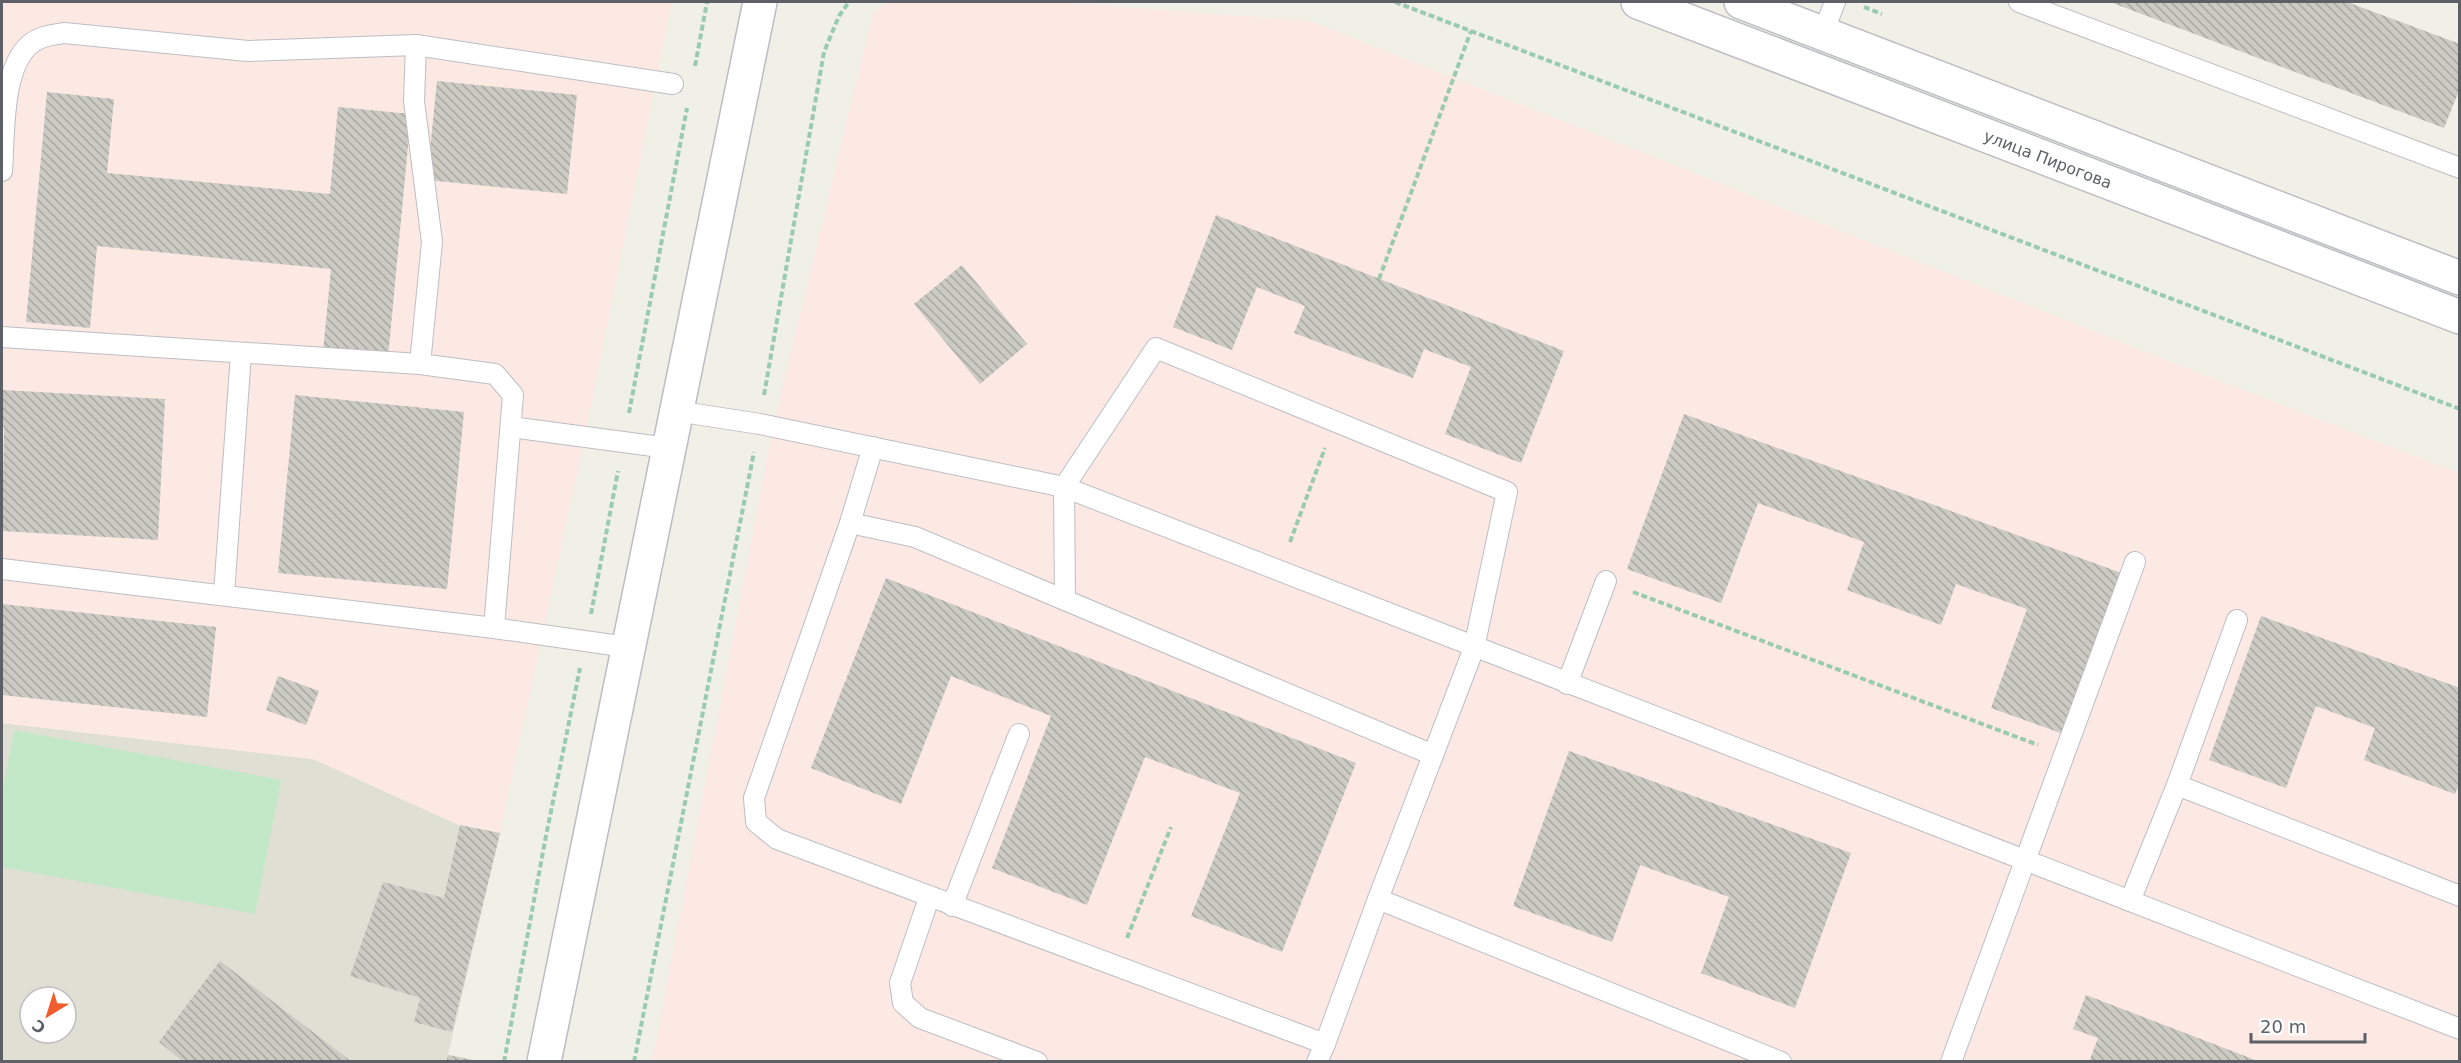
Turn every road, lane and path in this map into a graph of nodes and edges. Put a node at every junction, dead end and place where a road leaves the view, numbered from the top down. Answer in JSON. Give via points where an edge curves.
{"nodes":[{"id":1,"x":707,"y":2,"type":"edge"},
{"id":2,"x":759,"y":2,"type":"edge"},
{"id":3,"x":849,"y":2,"type":"edge"},
{"id":4,"x":1395,"y":2,"type":"edge"},
{"id":5,"x":1638,"y":2,"type":"edge"},
{"id":6,"x":1741,"y":2,"type":"edge"},
{"id":7,"x":1835,"y":2,"type":"edge"},
{"id":8,"x":2019,"y":2,"type":"edge"},
{"id":9,"x":1471,"y":31,"type":"junction"},
{"id":10,"x":1823,"y":33,"type":"junction"},
{"id":11,"x":416,"y":45,"type":"junction"},
{"id":12,"x":1810,"y":66,"type":"junction"},
{"id":13,"x":694,"y":72,"type":"dead end"},
{"id":14,"x":673,"y":84,"type":"dead end"},
{"id":15,"x":687,"y":107,"type":"dead end"},
{"id":16,"x":2460,"y":168,"type":"edge"},
{"id":17,"x":2,"y":171,"type":"edge"},
{"id":18,"x":2460,"y":278,"type":"edge"},
{"id":19,"x":1379,"y":279,"type":"dead end"},
{"id":20,"x":2460,"y":316,"type":"edge"},
{"id":21,"x":2,"y":337,"type":"edge"},
{"id":22,"x":241,"y":352,"type":"junction"},
{"id":23,"x":420,"y":364,"type":"junction"},
{"id":24,"x":763,"y":406,"type":"dead end"},
{"id":25,"x":2460,"y":409,"type":"edge"},
{"id":26,"x":676,"y":411,"type":"junction"},
{"id":27,"x":1335,"y":421,"type":"junction"},
{"id":28,"x":627,"y":424,"type":"dead end"},
{"id":29,"x":511,"y":427,"type":"junction"},
{"id":30,"x":756,"y":444,"type":"dead end"},
{"id":31,"x":873,"y":447,"type":"junction"},
{"id":32,"x":668,"y":448,"type":"junction"},
{"id":33,"x":619,"y":466,"type":"dead end"},
{"id":34,"x":1064,"y":487,"type":"junction"},
{"id":35,"x":850,"y":523,"type":"junction"},
{"id":36,"x":2135,"y":562,"type":"dead end"},
{"id":37,"x":2,"y":569,"type":"edge"},
{"id":38,"x":1279,"y":571,"type":"junction"},
{"id":39,"x":1606,"y":582,"type":"joint"},
{"id":40,"x":224,"y":594,"type":"junction"},
{"id":41,"x":1065,"y":600,"type":"junction"},
{"id":42,"x":2236,"y":620,"type":"dead end"},
{"id":43,"x":589,"y":623,"type":"dead end"},
{"id":44,"x":494,"y":628,"type":"junction"},
{"id":45,"x":627,"y":647,"type":"junction"},
{"id":46,"x":1474,"y":648,"type":"junction"},
{"id":47,"x":582,"y":662,"type":"dead end"},
{"id":48,"x":1567,"y":684,"type":"junction"},
{"id":49,"x":1019,"y":734,"type":"dead end"},
{"id":50,"x":1433,"y":755,"type":"junction"},
{"id":51,"x":2064,"y":755,"type":"junction"},
{"id":52,"x":2177,"y":785,"type":"junction"},
{"id":53,"x":1171,"y":827,"type":"dead end"},
{"id":54,"x":2025,"y":860,"type":"junction"},
{"id":55,"x":2460,"y":896,"type":"edge"},
{"id":56,"x":929,"y":898,"type":"junction"},
{"id":57,"x":1378,"y":899,"type":"junction"},
{"id":58,"x":2130,"y":901,"type":"junction"},
{"id":59,"x":952,"y":906,"type":"junction"},
{"id":60,"x":1116,"y":967,"type":"junction"},
{"id":61,"x":2460,"y":1029,"type":"edge"},
{"id":62,"x":1321,"y":1053,"type":"edge"},
{"id":63,"x":504,"y":1062,"type":"edge"},
{"id":64,"x":544,"y":1062,"type":"edge"},
{"id":65,"x":634,"y":1062,"type":"edge"},
{"id":66,"x":1036,"y":1062,"type":"edge"},
{"id":67,"x":1781,"y":1062,"type":"edge"},
{"id":68,"x":1950,"y":1062,"type":"edge"}],
"edges":[{"from":1,"to":13,"type":"path"},
{"from":2,"to":26,"type":"main road"},
{"from":3,"to":24,"type":"path","via":[[824,52]]},
{"from":4,"to":9,"type":"path"},
{"from":5,"to":12,"type":"main road","name":"улица Пирогова"},
{"from":6,"to":10,"type":"main road"},
{"from":7,"to":10,"type":"lane"},
{"from":8,"to":16,"type":"lane"},
{"from":9,"to":19,"type":"path"},
{"from":9,"to":25,"type":"path"},
{"from":10,"to":12,"type":"main road"},
{"from":10,"to":18,"type":"main road"},
{"from":11,"to":14,"type":"lane"},
{"from":11,"to":17,"type":"lane","via":[[248,51],[64,33],[39,38],[20,54],[10,77]]},
{"from":11,"to":23,"type":"lane","via":[[414,101],[432,242]]},
{"from":12,"to":20,"type":"main road","name":"улица Пирогова"},
{"from":15,"to":28,"type":"path"},
{"from":21,"to":22,"type":"lane"},
{"from":22,"to":23,"type":"lane"},
{"from":22,"to":40,"type":"lane"},
{"from":23,"to":29,"type":"lane","via":[[495,374],[513,394]]},
{"from":26,"to":31,"type":"lane"},
{"from":26,"to":32,"type":"main road"},
{"from":27,"to":34,"type":"lane","via":[[1156,348]]},
{"from":27,"to":38,"type":"path"},
{"from":27,"to":46,"type":"lane","via":[[1508,492]]},
{"from":29,"to":32,"type":"lane"},
{"from":29,"to":44,"type":"lane"},
{"from":30,"to":65,"type":"path"},
{"from":31,"to":34,"type":"lane"},
{"from":31,"to":35,"type":"lane"},
{"from":32,"to":45,"type":"main road"},
{"from":33,"to":43,"type":"path"},
{"from":34,"to":38,"type":"lane"},
{"from":34,"to":41,"type":"lane"},
{"from":35,"to":41,"type":"lane","via":[[915,537]]},
{"from":35,"to":56,"type":"lane","via":[[754,798],[756,822],[777,839]]},
{"from":36,"to":51,"type":"lane"},
{"from":37,"to":40,"type":"lane"},
{"from":38,"to":46,"type":"lane"},
{"from":39,"to":48,"type":"lane"},
{"from":39,"to":51,"type":"path"},
{"from":40,"to":44,"type":"lane"},
{"from":41,"to":50,"type":"lane"},
{"from":42,"to":52,"type":"lane"},
{"from":44,"to":45,"type":"lane"},
{"from":45,"to":64,"type":"main road"},
{"from":46,"to":48,"type":"lane"},
{"from":46,"to":50,"type":"lane"},
{"from":47,"to":63,"type":"path"},
{"from":48,"to":54,"type":"lane"},
{"from":49,"to":59,"type":"lane"},
{"from":50,"to":57,"type":"lane"},
{"from":51,"to":54,"type":"lane"},
{"from":52,"to":55,"type":"lane"},
{"from":52,"to":58,"type":"lane"},
{"from":53,"to":60,"type":"path"},
{"from":54,"to":58,"type":"lane"},
{"from":54,"to":68,"type":"lane"},
{"from":56,"to":59,"type":"lane"},
{"from":56,"to":66,"type":"lane","via":[[900,983],[903,1003],[920,1018]]},
{"from":57,"to":62,"type":"lane"},
{"from":57,"to":67,"type":"lane"},
{"from":58,"to":61,"type":"lane"},
{"from":59,"to":60,"type":"lane"},
{"from":60,"to":62,"type":"lane"}]}
